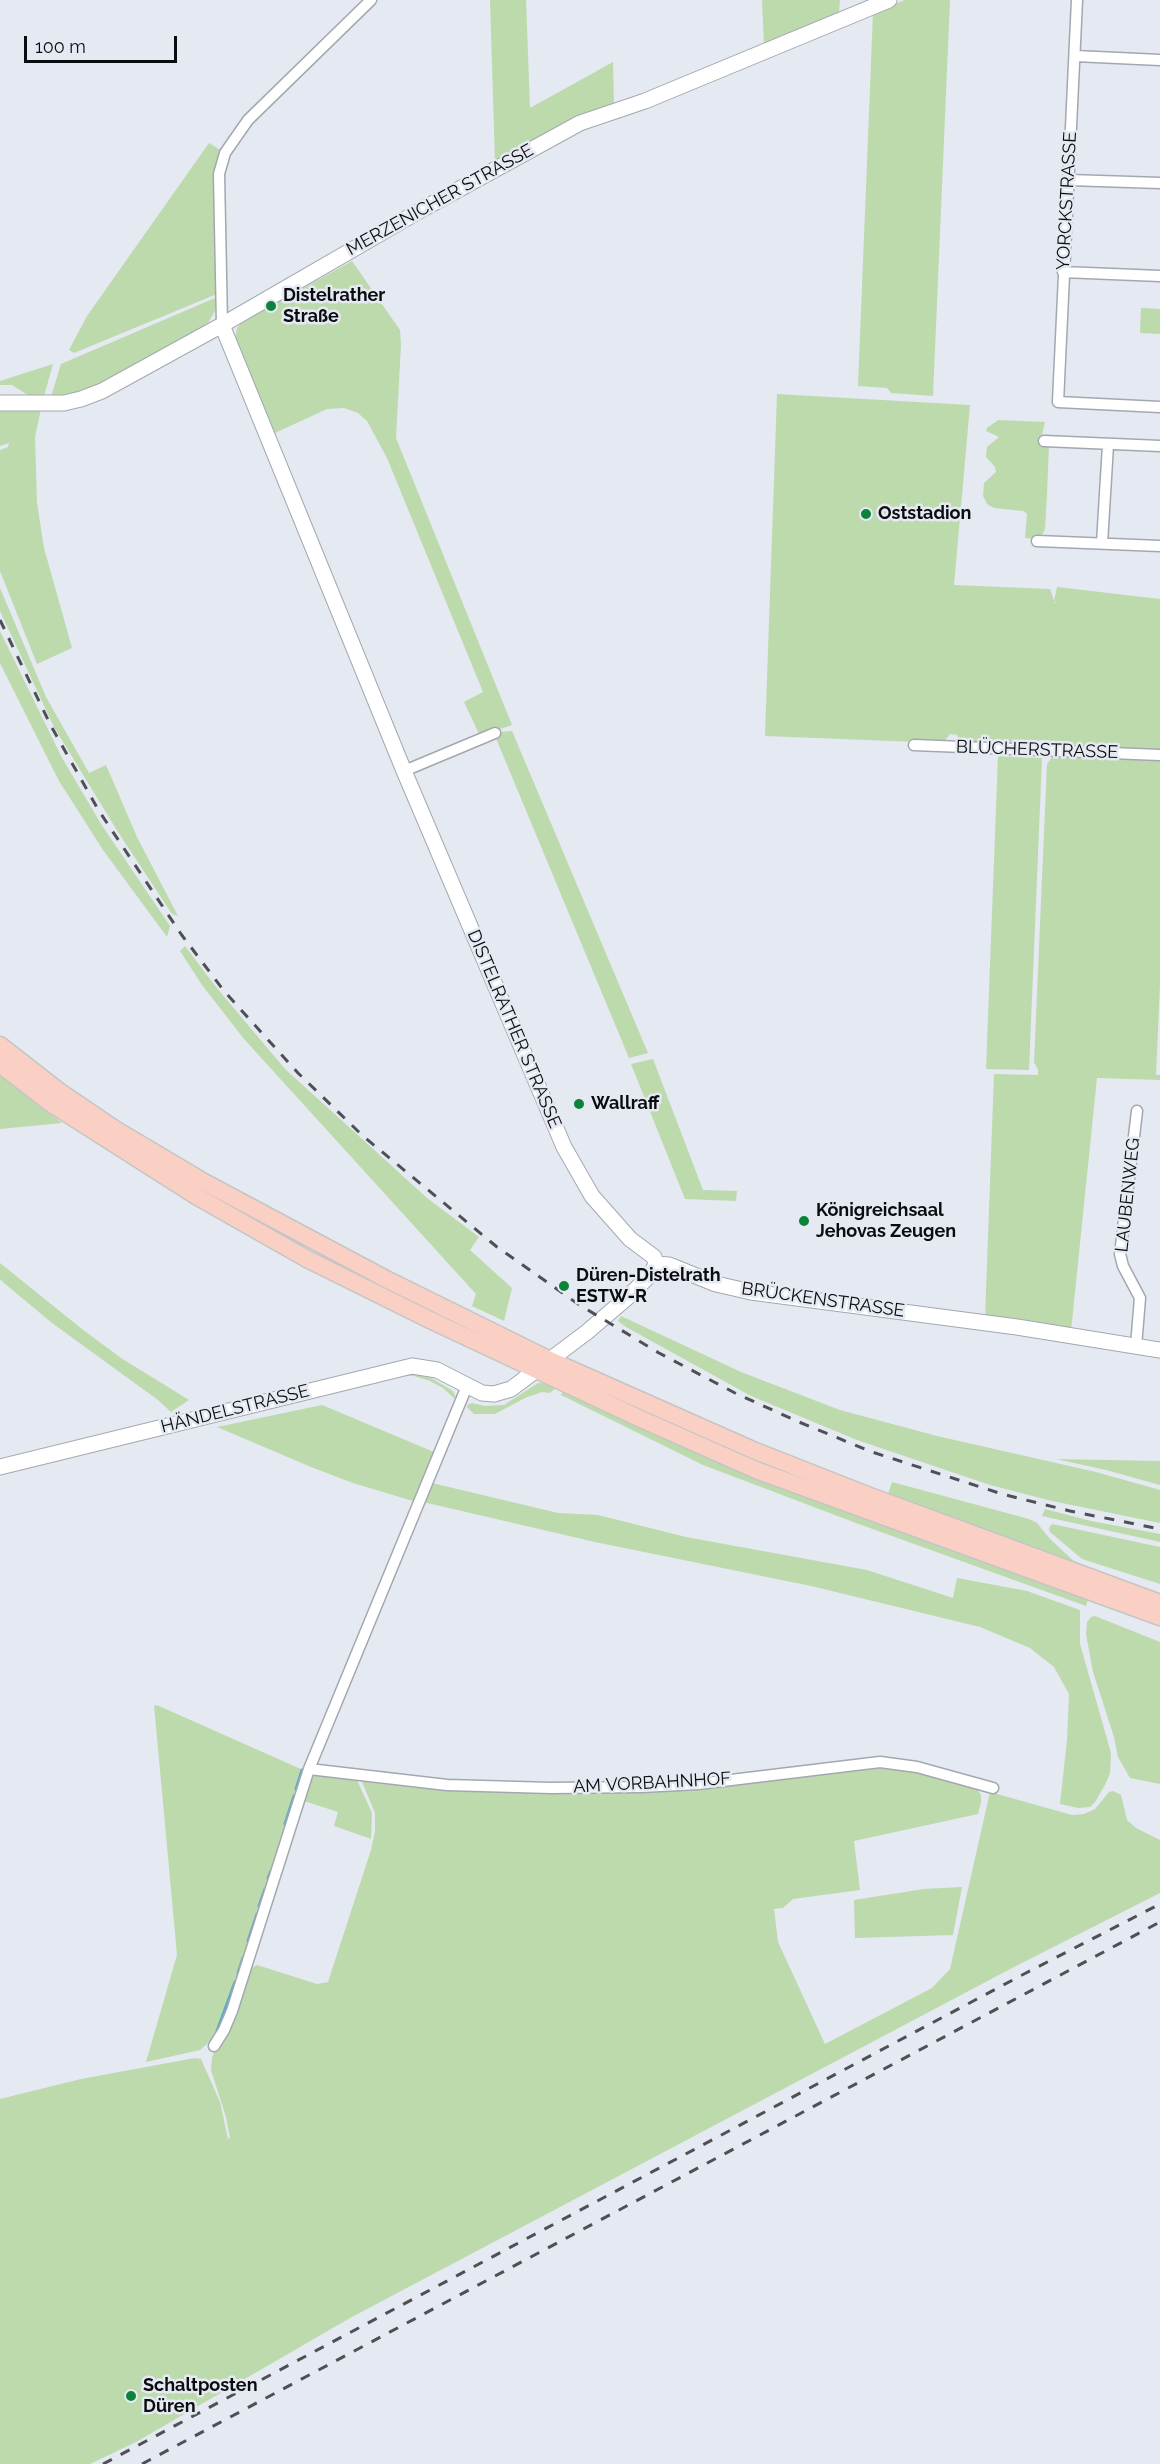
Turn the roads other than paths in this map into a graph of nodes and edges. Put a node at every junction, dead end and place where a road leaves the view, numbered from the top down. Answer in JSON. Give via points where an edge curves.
{"nodes":[{"id":1,"x":371,"y":0,"type":"edge"},
{"id":2,"x":889,"y":0,"type":"edge"},
{"id":3,"x":1077,"y":0,"type":"edge"},
{"id":4,"x":1075,"y":56,"type":"junction"},
{"id":5,"x":1160,"y":60,"type":"edge"},
{"id":6,"x":1069,"y":180,"type":"junction"},
{"id":7,"x":1160,"y":183,"type":"edge"},
{"id":8,"x":1063,"y":272,"type":"junction"},
{"id":9,"x":1160,"y":276,"type":"edge"},
{"id":10,"x":222,"y":325,"type":"junction"},
{"id":11,"x":0,"y":404,"type":"edge"},
{"id":12,"x":1160,"y":407,"type":"edge"},
{"id":13,"x":1044,"y":441,"type":"dead end"},
{"id":14,"x":1108,"y":445,"type":"junction"},
{"id":15,"x":1160,"y":446,"type":"edge"},
{"id":16,"x":1037,"y":542,"type":"dead end"},
{"id":17,"x":1102,"y":543,"type":"junction"},
{"id":18,"x":1160,"y":546,"type":"edge"},
{"id":19,"x":495,"y":733,"type":"dead end"},
{"id":20,"x":914,"y":745,"type":"dead end"},
{"id":21,"x":1160,"y":755,"type":"edge"},
{"id":22,"x":404,"y":771,"type":"junction"},
{"id":23,"x":0,"y":1045,"type":"edge"},
{"id":24,"x":0,"y":1064,"type":"edge"},
{"id":25,"x":1137,"y":1111,"type":"dead end"},
{"id":26,"x":656,"y":1263,"type":"junction"},
{"id":27,"x":1136,"y":1346,"type":"junction"},
{"id":28,"x":1160,"y":1350,"type":"edge"},
{"id":29,"x":550,"y":1360,"type":"junction"},
{"id":30,"x":537,"y":1370,"type":"junction"},
{"id":31,"x":467,"y":1386,"type":"junction"},
{"id":32,"x":0,"y":1467,"type":"edge"},
{"id":33,"x":1160,"y":1603,"type":"edge"},
{"id":34,"x":1160,"y":1617,"type":"edge"},
{"id":35,"x":309,"y":1769,"type":"junction"},
{"id":36,"x":993,"y":1788,"type":"dead end"},
{"id":37,"x":214,"y":2046,"type":"dead end"}],
"edges":[{"from":1,"to":10,"type":"street","via":[[248,120],[225,153],[219,174]]},
{"from":2,"to":10,"type":"street","name":"MERZENICHER STRASSE","via":[[645,101],[580,123]]},
{"from":3,"to":4,"type":"street","name":"YORCKSTRASSE"},
{"from":4,"to":5,"type":"street"},
{"from":4,"to":6,"type":"street","name":"YORCKSTRASSE"},
{"from":6,"to":7,"type":"street"},
{"from":6,"to":8,"type":"street","name":"YORCKSTRASSE"},
{"from":8,"to":9,"type":"street"},
{"from":8,"to":12,"type":"street","name":"YORCKSTRASSE","via":[[1058,402]]},
{"from":10,"to":11,"type":"street","name":"MERZENICHER STRASSE","via":[[81,399]]},
{"from":10,"to":22,"type":"street","name":"DISTELRATHER STRASSE"},
{"from":13,"to":14,"type":"street"},
{"from":14,"to":15,"type":"street"},
{"from":14,"to":17,"type":"street"},
{"from":16,"to":17,"type":"street"},
{"from":17,"to":18,"type":"street"},
{"from":19,"to":22,"type":"street"},
{"from":20,"to":21,"type":"street","name":"BLÜCHERSTRASSE"},
{"from":22,"to":26,"type":"street","name":"DISTELRATHER STRASSE","via":[[564,1147],[592,1197]]},
{"from":23,"to":29,"type":"main road","via":[[118,1131],[204,1182]]},
{"from":24,"to":30,"type":"main road","via":[[109,1143],[273,1241]]},
{"from":25,"to":27,"type":"street","name":"LAUBENWEG","via":[[1120,1254],[1140,1298]]},
{"from":26,"to":27,"type":"street","name":"BRÜCKENSTRASSE","via":[[751,1292]]},
{"from":26,"to":29,"type":"street","via":[[651,1274],[629,1296]]},
{"from":27,"to":28,"type":"street","name":"BRÜCKENSTRASSE"},
{"from":29,"to":30,"type":"street"},
{"from":29,"to":33,"type":"main road","via":[[753,1450]]},
{"from":30,"to":31,"type":"street","via":[[511,1389],[494,1394]]},
{"from":30,"to":34,"type":"main road","via":[[756,1470]]},
{"from":31,"to":32,"type":"street","name":"HÄNDELSTRASSE","via":[[437,1370],[398,1368]]},
{"from":31,"to":35,"type":"street"},
{"from":35,"to":36,"type":"street","name":"AM VORBAHNHOF","via":[[447,1785],[551,1788],[698,1784],[880,1762],[916,1767]]},
{"from":35,"to":37,"type":"street","via":[[232,2011]]}]}
